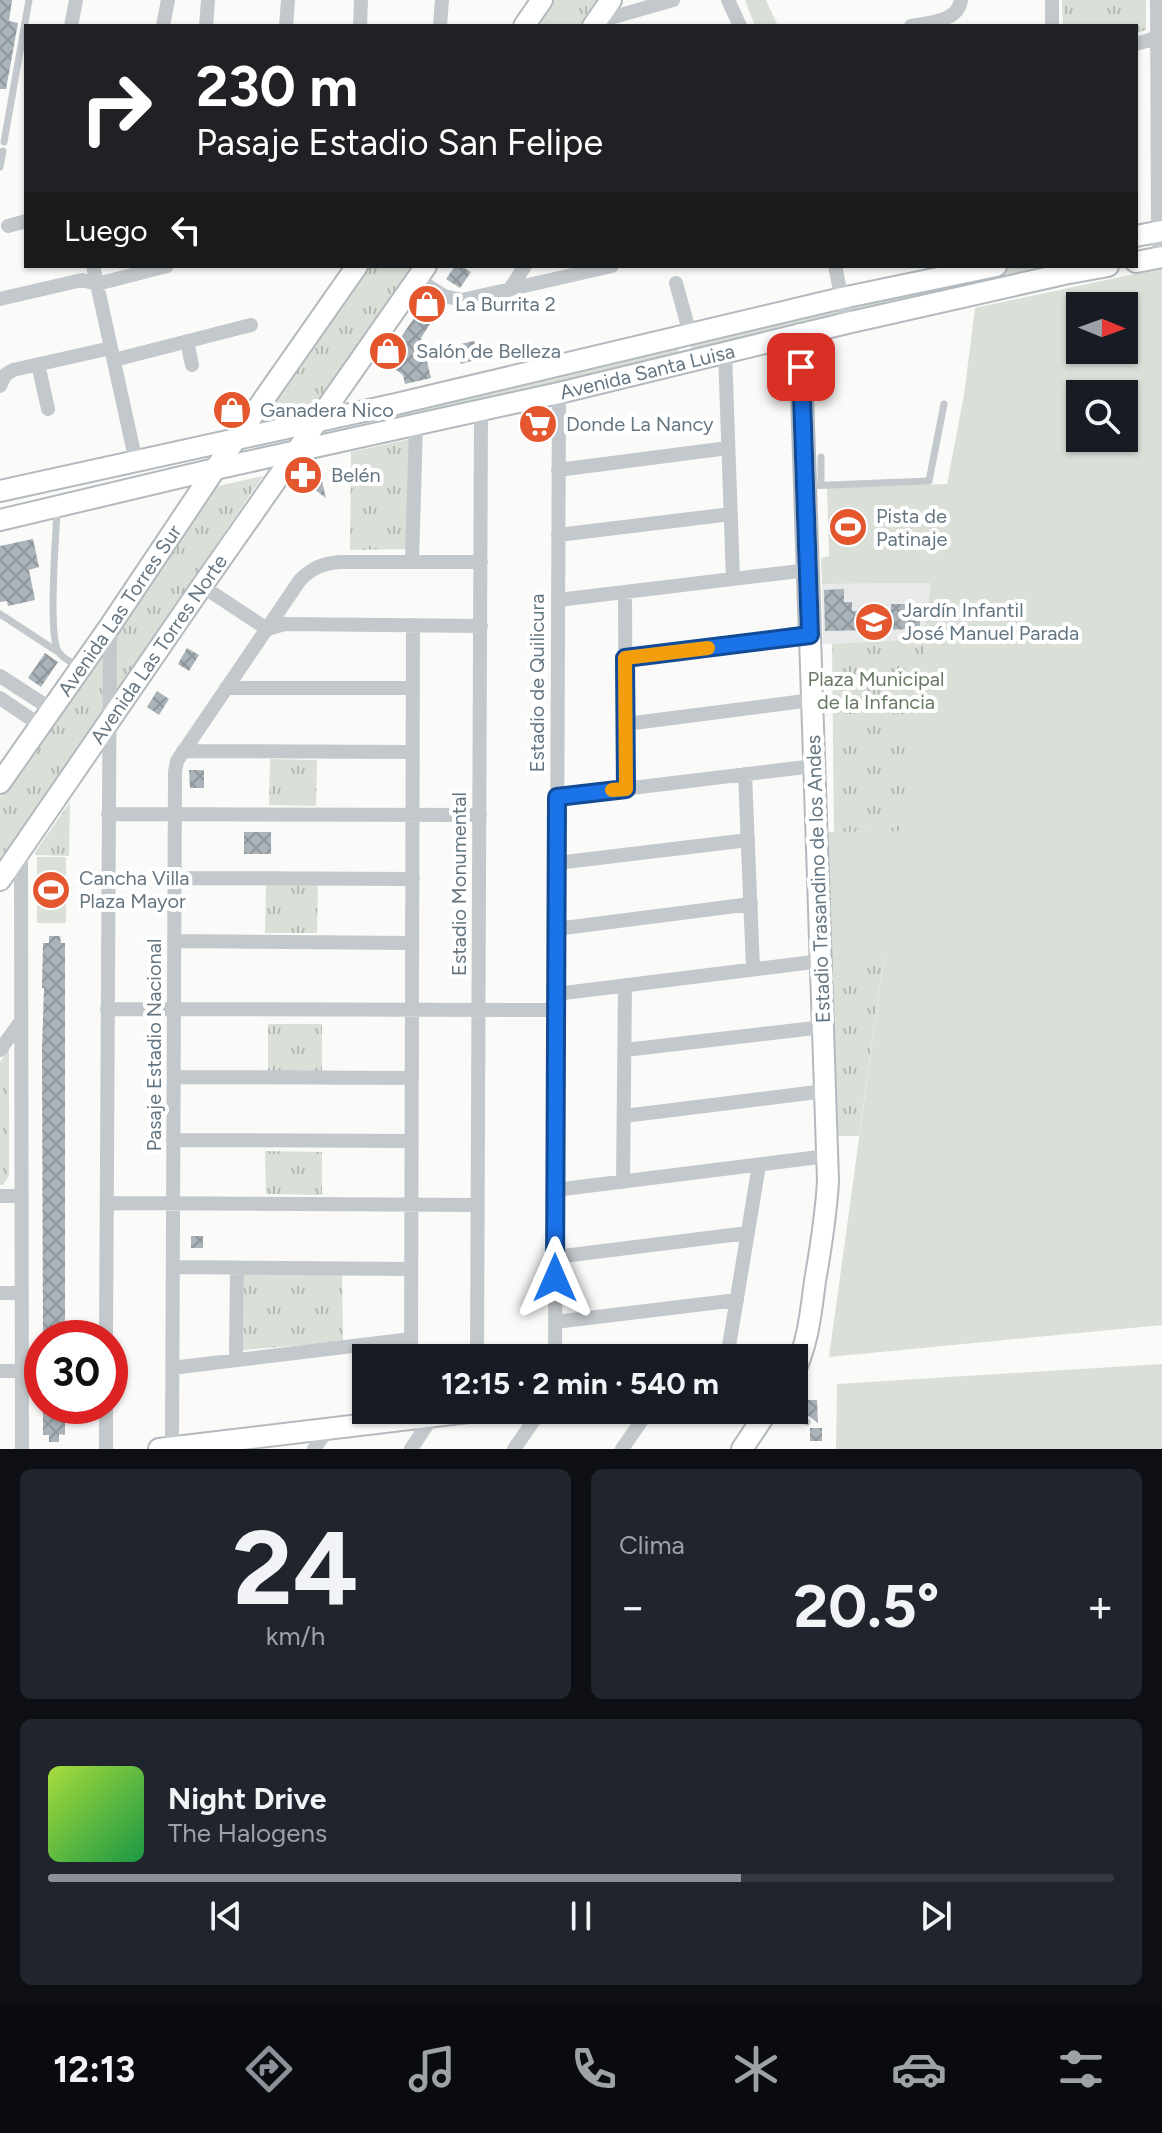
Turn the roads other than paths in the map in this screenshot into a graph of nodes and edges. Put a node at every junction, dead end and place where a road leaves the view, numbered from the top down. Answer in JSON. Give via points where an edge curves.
{"nodes":[{"id":1,"x":29,"y":0,"type":"edge"},
{"id":2,"x":76,"y":0,"type":"edge"},
{"id":3,"x":168,"y":0,"type":"edge"},
{"id":4,"x":208,"y":0,"type":"edge"},
{"id":5,"x":288,"y":0,"type":"edge"},
{"id":6,"x":361,"y":0,"type":"edge"},
{"id":7,"x":442,"y":0,"type":"edge"},
{"id":8,"x":542,"y":0,"type":"edge"},
{"id":9,"x":611,"y":0,"type":"edge"},
{"id":10,"x":673,"y":0,"type":"edge"},
{"id":11,"x":728,"y":0,"type":"edge"},
{"id":12,"x":961,"y":0,"type":"edge"},
{"id":13,"x":1052,"y":0,"type":"edge"},
{"id":14,"x":1157,"y":0,"type":"edge"},
{"id":15,"x":25,"y":24,"type":"edge"},
{"id":16,"x":71,"y":24,"type":"edge"},
{"id":17,"x":163,"y":24,"type":"edge"},
{"id":18,"x":206,"y":24,"type":"edge"},
{"id":19,"x":286,"y":24,"type":"edge"},
{"id":20,"x":360,"y":24,"type":"edge"},
{"id":21,"x":440,"y":24,"type":"edge"},
{"id":22,"x":525,"y":24,"type":"edge"},
{"id":23,"x":594,"y":24,"type":"edge"},
{"id":24,"x":739,"y":24,"type":"edge"},
{"id":25,"x":919,"y":24,"type":"edge"},
{"id":26,"x":1052,"y":24,"type":"edge"},
{"id":27,"x":24,"y":29,"type":"edge"},
{"id":28,"x":1156,"y":38,"type":"junction"},
{"id":29,"x":1138,"y":43,"type":"edge"},
{"id":30,"x":0,"y":167,"type":"edge"},
{"id":31,"x":24,"y":222,"type":"edge"},
{"id":32,"x":8,"y":226,"type":"dead end"},
{"id":33,"x":1160,"y":232,"type":"edge"},
{"id":34,"x":1138,"y":236,"type":"edge"},
{"id":35,"x":1161,"y":258,"type":"edge"},
{"id":36,"x":1138,"y":262,"type":"edge"},
{"id":37,"x":93,"y":268,"type":"edge"},
{"id":38,"x":159,"y":268,"type":"edge"},
{"id":39,"x":356,"y":268,"type":"edge"},
{"id":40,"x":524,"y":268,"type":"edge"},
{"id":41,"x":603,"y":268,"type":"edge"},
{"id":42,"x":835,"y":268,"type":"edge"},
{"id":43,"x":986,"y":268,"type":"edge"},
{"id":44,"x":1097,"y":268,"type":"edge"},
{"id":45,"x":422,"y":273,"type":"edge"},
{"id":46,"x":676,"y":283,"type":"dead end"},
{"id":47,"x":97,"y":284,"type":"junction"},
{"id":48,"x":509,"y":290,"type":"junction"},
{"id":49,"x":842,"y":298,"type":"junction"},
{"id":50,"x":0,"y":299,"type":"edge"},
{"id":51,"x":847,"y":323,"type":"junction"},
{"id":52,"x":251,"y":325,"type":"dead end"},
{"id":53,"x":694,"y":333,"type":"junction"},
{"id":54,"x":800,"y":334,"type":"junction"},
{"id":55,"x":187,"y":341,"type":"junction"},
{"id":56,"x":113,"y":354,"type":"junction"},
{"id":57,"x":715,"y":355,"type":"junction"},
{"id":58,"x":38,"y":364,"type":"junction"},
{"id":59,"x":192,"y":365,"type":"dead end"},
{"id":60,"x":0,"y":386,"type":"edge"},
{"id":61,"x":559,"y":393,"type":"junction"},
{"id":62,"x":944,"y":404,"type":"dead end"},
{"id":63,"x":48,"y":409,"type":"dead end"},
{"id":64,"x":481,"y":411,"type":"junction"},
{"id":65,"x":320,"y":421,"type":"junction"},
{"id":66,"x":416,"y":425,"type":"junction"},
{"id":67,"x":237,"y":439,"type":"junction"},
{"id":68,"x":728,"y":448,"type":"junction"},
{"id":69,"x":296,"y":452,"type":"junction"},
{"id":70,"x":821,"y":457,"type":"dead end"},
{"id":71,"x":136,"y":462,"type":"junction"},
{"id":72,"x":215,"y":469,"type":"junction"},
{"id":73,"x":558,"y":470,"type":"junction"},
{"id":74,"x":813,"y":486,"type":"junction"},
{"id":75,"x":0,"y":491,"type":"edge"},
{"id":76,"x":57,"y":507,"type":"junction"},
{"id":77,"x":731,"y":514,"type":"junction"},
{"id":78,"x":0,"y":520,"type":"edge"},
{"id":79,"x":558,"y":535,"type":"junction"},
{"id":80,"x":412,"y":562,"type":"junction"},
{"id":81,"x":481,"y":562,"type":"junction"},
{"id":82,"x":808,"y":570,"type":"junction"},
{"id":83,"x":733,"y":579,"type":"junction"},
{"id":84,"x":202,"y":586,"type":"junction"},
{"id":85,"x":625,"y":592,"type":"junction"},
{"id":86,"x":558,"y":600,"type":"junction"},
{"id":87,"x":0,"y":614,"type":"edge"},
{"id":88,"x":413,"y":625,"type":"junction"},
{"id":89,"x":110,"y":626,"type":"junction"},
{"id":90,"x":481,"y":626,"type":"junction"},
{"id":91,"x":267,"y":629,"type":"junction"},
{"id":92,"x":810,"y":635,"type":"junction"},
{"id":93,"x":59,"y":653,"type":"junction"},
{"id":94,"x":625,"y":658,"type":"junction"},
{"id":95,"x":81,"y":668,"type":"junction"},
{"id":96,"x":0,"y":676,"type":"edge"},
{"id":97,"x":226,"y":688,"type":"junction"},
{"id":98,"x":413,"y":688,"type":"junction"},
{"id":99,"x":0,"y":698,"type":"edge"},
{"id":100,"x":812,"y":700,"type":"junction"},
{"id":101,"x":46,"y":717,"type":"junction"},
{"id":102,"x":108,"y":723,"type":"junction"},
{"id":103,"x":626,"y":724,"type":"junction"},
{"id":104,"x":183,"y":751,"type":"junction"},
{"id":105,"x":413,"y":752,"type":"junction"},
{"id":106,"x":814,"y":766,"type":"junction"},
{"id":107,"x":745,"y":774,"type":"junction"},
{"id":108,"x":0,"y":783,"type":"edge"},
{"id":109,"x":626,"y":789,"type":"junction"},
{"id":110,"x":557,"y":797,"type":"junction"},
{"id":111,"x":108,"y":814,"type":"junction"},
{"id":112,"x":175,"y":814,"type":"junction"},
{"id":113,"x":413,"y":815,"type":"junction"},
{"id":114,"x":480,"y":815,"type":"junction"},
{"id":115,"x":748,"y":840,"type":"junction"},
{"id":116,"x":21,"y":850,"type":"junction"},
{"id":117,"x":557,"y":863,"type":"junction"},
{"id":118,"x":175,"y":878,"type":"junction"},
{"id":119,"x":413,"y":879,"type":"junction"},
{"id":120,"x":0,"y":880,"type":"edge"},
{"id":121,"x":751,"y":904,"type":"junction"},
{"id":122,"x":556,"y":929,"type":"junction"},
{"id":123,"x":174,"y":941,"type":"junction"},
{"id":124,"x":412,"y":943,"type":"junction"},
{"id":125,"x":821,"y":961,"type":"junction"},
{"id":126,"x":753,"y":969,"type":"junction"},
{"id":127,"x":625,"y":985,"type":"junction"},
{"id":128,"x":556,"y":994,"type":"junction"},
{"id":129,"x":107,"y":1009,"type":"junction"},
{"id":130,"x":174,"y":1009,"type":"junction"},
{"id":131,"x":412,"y":1010,"type":"junction"},
{"id":132,"x":479,"y":1010,"type":"junction"},
{"id":133,"x":556,"y":1010,"type":"junction"},
{"id":134,"x":21,"y":1020,"type":"junction"},
{"id":135,"x":823,"y":1027,"type":"junction"},
{"id":136,"x":0,"y":1050,"type":"edge"},
{"id":137,"x":625,"y":1050,"type":"junction"},
{"id":138,"x":174,"y":1077,"type":"junction"},
{"id":139,"x":412,"y":1078,"type":"junction"},
{"id":140,"x":825,"y":1091,"type":"junction"},
{"id":141,"x":624,"y":1116,"type":"junction"},
{"id":142,"x":173,"y":1140,"type":"junction"},
{"id":143,"x":412,"y":1141,"type":"junction"},
{"id":144,"x":827,"y":1156,"type":"junction"},
{"id":145,"x":759,"y":1165,"type":"junction"},
{"id":146,"x":623,"y":1182,"type":"junction"},
{"id":147,"x":555,"y":1190,"type":"junction"},
{"id":148,"x":0,"y":1196,"type":"edge"},
{"id":149,"x":21,"y":1196,"type":"junction"},
{"id":150,"x":107,"y":1203,"type":"junction"},
{"id":151,"x":173,"y":1204,"type":"junction"},
{"id":152,"x":411,"y":1205,"type":"junction"},
{"id":153,"x":478,"y":1205,"type":"junction"},
{"id":154,"x":748,"y":1233,"type":"junction"},
{"id":155,"x":555,"y":1257,"type":"junction"},
{"id":156,"x":173,"y":1267,"type":"junction"},
{"id":157,"x":237,"y":1268,"type":"junction"},
{"id":158,"x":411,"y":1269,"type":"junction"},
{"id":159,"x":0,"y":1293,"type":"edge"},
{"id":160,"x":21,"y":1293,"type":"junction"},
{"id":161,"x":737,"y":1300,"type":"junction"},
{"id":162,"x":106,"y":1320,"type":"edge"},
{"id":163,"x":555,"y":1322,"type":"junction"},
{"id":164,"x":411,"y":1339,"type":"junction"},
{"id":165,"x":411,"y":1344,"type":"edge"},
{"id":166,"x":477,"y":1344,"type":"edge"},
{"id":167,"x":555,"y":1344,"type":"edge"},
{"id":168,"x":729,"y":1344,"type":"edge"},
{"id":169,"x":805,"y":1344,"type":"edge"},
{"id":170,"x":236,"y":1360,"type":"junction"},
{"id":171,"x":172,"y":1368,"type":"junction"},
{"id":172,"x":0,"y":1371,"type":"edge"},
{"id":173,"x":22,"y":1371,"type":"junction"},
{"id":174,"x":106,"y":1424,"type":"edge"},
{"id":175,"x":358,"y":1424,"type":"edge"},
{"id":176,"x":428,"y":1424,"type":"edge"},
{"id":177,"x":531,"y":1424,"type":"edge"},
{"id":178,"x":639,"y":1424,"type":"edge"},
{"id":179,"x":761,"y":1424,"type":"edge"},
{"id":180,"x":328,"y":1429,"type":"junction"},
{"id":181,"x":217,"y":1445,"type":"edge"},
{"id":182,"x":751,"y":1446,"type":"edge"},
{"id":183,"x":165,"y":1448,"type":"edge"},
{"id":184,"x":22,"y":1449,"type":"edge"},
{"id":185,"x":106,"y":1449,"type":"edge"},
{"id":186,"x":314,"y":1449,"type":"edge"},
{"id":187,"x":411,"y":1449,"type":"edge"},
{"id":188,"x":514,"y":1449,"type":"edge"},
{"id":189,"x":622,"y":1449,"type":"edge"}],
"edges":[{"from":1,"to":15,"type":"lane"},
{"from":2,"to":16,"type":"street"},
{"from":3,"to":17,"type":"street"},
{"from":4,"to":18,"type":"street"},
{"from":5,"to":19,"type":"street"},
{"from":6,"to":20,"type":"street"},
{"from":7,"to":21,"type":"street"},
{"from":8,"to":22,"type":"street"},
{"from":9,"to":23,"type":"street"},
{"from":10,"to":23,"type":"street"},
{"from":11,"to":24,"type":"street"},
{"from":12,"to":25,"type":"street","via":[[953,15]]},
{"from":13,"to":26,"type":"street"},
{"from":14,"to":28,"type":"street"},
{"from":27,"to":30,"type":"lane"},
{"from":28,"to":29,"type":"street"},
{"from":28,"to":33,"type":"street"},
{"from":31,"to":32,"type":"street"},
{"from":33,"to":34,"type":"street"},
{"from":33,"to":35,"type":"street"},
{"from":35,"to":36,"type":"street"},
{"from":37,"to":47,"type":"street"},
{"from":38,"to":47,"type":"street"},
{"from":39,"to":67,"type":"street","name":"Avenida Las Torres Sur"},
{"from":40,"to":48,"type":"street"},
{"from":41,"to":48,"type":"street"},
{"from":42,"to":49,"type":"street"},
{"from":43,"to":49,"type":"street","name":"Avenida Santa Luisa"},
{"from":44,"to":51,"type":"street","name":"Avenida Santa Luisa"},
{"from":45,"to":48,"type":"street","via":[[455,300]]},
{"from":45,"to":65,"type":"street","name":"Avenida Las Torres Norte"},
{"from":46,"to":53,"type":"street"},
{"from":47,"to":50,"type":"street","via":[[78,281]]},
{"from":47,"to":56,"type":"street"},
{"from":49,"to":51,"type":"street"},
{"from":49,"to":53,"type":"street","name":"Avenida Santa Luisa"},
{"from":51,"to":54,"type":"street","name":"Avenida Santa Luisa"},
{"from":52,"to":55,"type":"street"},
{"from":53,"to":57,"type":"street","via":[[684,340],[686,353]]},
{"from":53,"to":65,"type":"street","name":"Avenida Santa Luisa"},
{"from":54,"to":57,"type":"street","name":"Avenida Santa Luisa"},
{"from":54,"to":74,"type":"street","name":"Estadio Trasandino de los Andes"},
{"from":55,"to":56,"type":"street"},
{"from":55,"to":59,"type":"street"},
{"from":56,"to":58,"type":"street"},
{"from":56,"to":71,"type":"street"},
{"from":57,"to":61,"type":"street","name":"Avenida Santa Luisa"},
{"from":57,"to":68,"type":"street"},
{"from":58,"to":60,"type":"street","via":[[9,372]]},
{"from":58,"to":63,"type":"street"},
{"from":61,"to":64,"type":"street","name":"Avenida Santa Luisa"},
{"from":61,"to":73,"type":"street","name":"Estadio de Quilicura"},
{"from":62,"to":74,"type":"lane","via":[[929,481]]},
{"from":64,"to":66,"type":"street","name":"Avenida Santa Luisa"},
{"from":64,"to":81,"type":"street","name":"Estadio Monumental"},
{"from":65,"to":67,"type":"street","name":"Avenida Santa Luisa"},
{"from":65,"to":69,"type":"street","name":"Avenida Las Torres Norte"},
{"from":66,"to":69,"type":"street","name":"Avenida Santa Luisa"},
{"from":66,"to":80,"type":"street"},
{"from":67,"to":71,"type":"street","name":"Avenida Santa Luisa"},
{"from":67,"to":72,"type":"street","name":"Avenida Las Torres Sur"},
{"from":68,"to":73,"type":"street"},
{"from":68,"to":77,"type":"street"},
{"from":69,"to":72,"type":"street","name":"Avenida Santa Luisa"},
{"from":69,"to":84,"type":"street","name":"Avenida Las Torres Norte"},
{"from":70,"to":74,"type":"lane"},
{"from":71,"to":75,"type":"street","name":"Avenida Santa Luisa"},
{"from":72,"to":76,"type":"street","name":"Avenida Santa Luisa"},
{"from":72,"to":89,"type":"street","name":"Avenida Las Torres Sur"},
{"from":73,"to":79,"type":"street","name":"Estadio de Quilicura"},
{"from":74,"to":82,"type":"street","name":"Estadio Trasandino de los Andes"},
{"from":76,"to":78,"type":"street","name":"Avenida Santa Luisa"},
{"from":76,"to":93,"type":"lane","via":[[53,617]]},
{"from":77,"to":79,"type":"street"},
{"from":77,"to":83,"type":"street"},
{"from":79,"to":86,"type":"street","name":"Estadio de Quilicura"},
{"from":80,"to":81,"type":"street","name":"Pasaje Estadio Nacional"},
{"from":80,"to":91,"type":"street","name":"Pasaje Estadio Nacional","via":[[331,562],[315,568],[300,580]]},
{"from":81,"to":90,"type":"street","name":"Estadio Monumental"},
{"from":82,"to":83,"type":"street"},
{"from":82,"to":92,"type":"street","name":"Estadio Trasandino de los Andes"},
{"from":83,"to":85,"type":"street"},
{"from":84,"to":91,"type":"street"},
{"from":84,"to":102,"type":"street","name":"Avenida Las Torres Norte"},
{"from":85,"to":86,"type":"street"},
{"from":85,"to":94,"type":"street"},
{"from":86,"to":110,"type":"street","name":"Estadio de Quilicura"},
{"from":87,"to":93,"type":"lane"},
{"from":88,"to":90,"type":"street"},
{"from":88,"to":91,"type":"street","via":[[285,624]]},
{"from":88,"to":98,"type":"street"},
{"from":89,"to":95,"type":"street","name":"Avenida Las Torres Sur"},
{"from":89,"to":102,"type":"street"},
{"from":90,"to":114,"type":"street","name":"Estadio Monumental"},
{"from":91,"to":97,"type":"street","name":"Pasaje Estadio Nacional"},
{"from":92,"to":94,"type":"street"},
{"from":92,"to":100,"type":"street","name":"Estadio Trasandino de los Andes"},
{"from":93,"to":95,"type":"lane"},
{"from":94,"to":103,"type":"street"},
{"from":95,"to":101,"type":"street","name":"Avenida Las Torres Sur"},
{"from":96,"to":101,"type":"street"},
{"from":97,"to":98,"type":"street"},
{"from":97,"to":104,"type":"street","name":"Pasaje Estadio Nacional"},
{"from":98,"to":105,"type":"street"},
{"from":99,"to":101,"type":"street"},
{"from":100,"to":103,"type":"street"},
{"from":100,"to":106,"type":"street","name":"Estadio Trasandino de los Andes"},
{"from":101,"to":108,"type":"street","name":"Avenida Las Torres Sur"},
{"from":102,"to":111,"type":"street"},
{"from":102,"to":116,"type":"street","name":"Avenida Las Torres Norte"},
{"from":103,"to":109,"type":"street"},
{"from":104,"to":105,"type":"street"},
{"from":104,"to":112,"type":"street","name":"Pasaje Estadio Nacional","via":[[176,766]]},
{"from":105,"to":113,"type":"street"},
{"from":106,"to":107,"type":"street"},
{"from":106,"to":125,"type":"street","name":"Estadio Trasandino de los Andes"},
{"from":107,"to":109,"type":"street"},
{"from":107,"to":115,"type":"street"},
{"from":109,"to":110,"type":"street"},
{"from":110,"to":117,"type":"street","name":"Estadio de Quilicura"},
{"from":111,"to":112,"type":"street"},
{"from":111,"to":129,"type":"street"},
{"from":112,"to":113,"type":"street"},
{"from":112,"to":118,"type":"street","name":"Pasaje Estadio Nacional"},
{"from":113,"to":114,"type":"street"},
{"from":113,"to":119,"type":"street"},
{"from":114,"to":132,"type":"street","name":"Estadio Monumental"},
{"from":115,"to":117,"type":"street"},
{"from":115,"to":121,"type":"street"},
{"from":116,"to":120,"type":"street","name":"Avenida Las Torres Norte"},
{"from":116,"to":134,"type":"street"},
{"from":117,"to":122,"type":"street","name":"Estadio de Quilicura"},
{"from":118,"to":119,"type":"street"},
{"from":118,"to":123,"type":"street","name":"Pasaje Estadio Nacional"},
{"from":119,"to":124,"type":"street"},
{"from":121,"to":122,"type":"street"},
{"from":121,"to":126,"type":"street"},
{"from":122,"to":128,"type":"street","name":"Estadio de Quilicura"},
{"from":123,"to":124,"type":"street"},
{"from":123,"to":130,"type":"street","name":"Pasaje Estadio Nacional"},
{"from":124,"to":131,"type":"street"},
{"from":125,"to":126,"type":"street"},
{"from":125,"to":135,"type":"street","name":"Estadio Trasandino de los Andes"},
{"from":126,"to":127,"type":"street"},
{"from":127,"to":128,"type":"street"},
{"from":127,"to":137,"type":"street"},
{"from":128,"to":133,"type":"street","name":"Estadio de Quilicura"},
{"from":129,"to":130,"type":"street"},
{"from":129,"to":150,"type":"street"},
{"from":130,"to":131,"type":"street"},
{"from":130,"to":138,"type":"street","name":"Pasaje Estadio Nacional"},
{"from":131,"to":132,"type":"street"},
{"from":131,"to":139,"type":"street"},
{"from":132,"to":133,"type":"street"},
{"from":132,"to":153,"type":"street","name":"Estadio Monumental"},
{"from":133,"to":147,"type":"street","name":"Estadio de Quilicura"},
{"from":134,"to":136,"type":"street"},
{"from":134,"to":149,"type":"street"},
{"from":135,"to":137,"type":"street"},
{"from":135,"to":140,"type":"street","name":"Estadio Trasandino de los Andes"},
{"from":137,"to":141,"type":"street"},
{"from":138,"to":139,"type":"street"},
{"from":138,"to":142,"type":"street","name":"Pasaje Estadio Nacional"},
{"from":139,"to":143,"type":"street"},
{"from":140,"to":141,"type":"street"},
{"from":140,"to":144,"type":"street","name":"Estadio Trasandino de los Andes"},
{"from":141,"to":146,"type":"street"},
{"from":142,"to":143,"type":"street"},
{"from":142,"to":151,"type":"street","name":"Pasaje Estadio Nacional"},
{"from":143,"to":152,"type":"street"},
{"from":144,"to":145,"type":"street"},
{"from":144,"to":169,"type":"street","name":"Estadio Trasandino de los Andes","via":[[825,1216]]},
{"from":145,"to":146,"type":"street"},
{"from":145,"to":154,"type":"street"},
{"from":146,"to":147,"type":"street"},
{"from":147,"to":155,"type":"street","name":"Estadio de Quilicura"},
{"from":148,"to":149,"type":"street"},
{"from":149,"to":160,"type":"street"},
{"from":150,"to":151,"type":"street"},
{"from":150,"to":162,"type":"street"},
{"from":151,"to":152,"type":"street"},
{"from":151,"to":156,"type":"street","name":"Pasaje Estadio Nacional"},
{"from":152,"to":153,"type":"street"},
{"from":152,"to":158,"type":"street"},
{"from":153,"to":166,"type":"street","name":"Estadio Monumental"},
{"from":154,"to":155,"type":"street"},
{"from":154,"to":161,"type":"street"},
{"from":155,"to":163,"type":"street","name":"Estadio de Quilicura"},
{"from":156,"to":157,"type":"street"},
{"from":156,"to":171,"type":"street","name":"Pasaje Estadio Nacional"},
{"from":157,"to":158,"type":"street"},
{"from":157,"to":170,"type":"street"},
{"from":158,"to":164,"type":"street"},
{"from":159,"to":160,"type":"street"},
{"from":160,"to":173,"type":"street"},
{"from":161,"to":163,"type":"street"},
{"from":161,"to":168,"type":"street"},
{"from":163,"to":167,"type":"street","name":"Estadio de Quilicura"},
{"from":164,"to":165,"type":"street"},
{"from":164,"to":170,"type":"street"},
{"from":170,"to":171,"type":"street"},
{"from":171,"to":183,"type":"street","name":"Pasaje Estadio Nacional"},
{"from":172,"to":173,"type":"street"},
{"from":173,"to":184,"type":"street"},
{"from":174,"to":185,"type":"street"},
{"from":175,"to":180,"type":"street"},
{"from":176,"to":187,"type":"street"},
{"from":177,"to":188,"type":"street"},
{"from":178,"to":189,"type":"street"},
{"from":179,"to":182,"type":"street"},
{"from":180,"to":181,"type":"street"},
{"from":180,"to":186,"type":"street"},
{"from":181,"to":183,"type":"street"}]}
